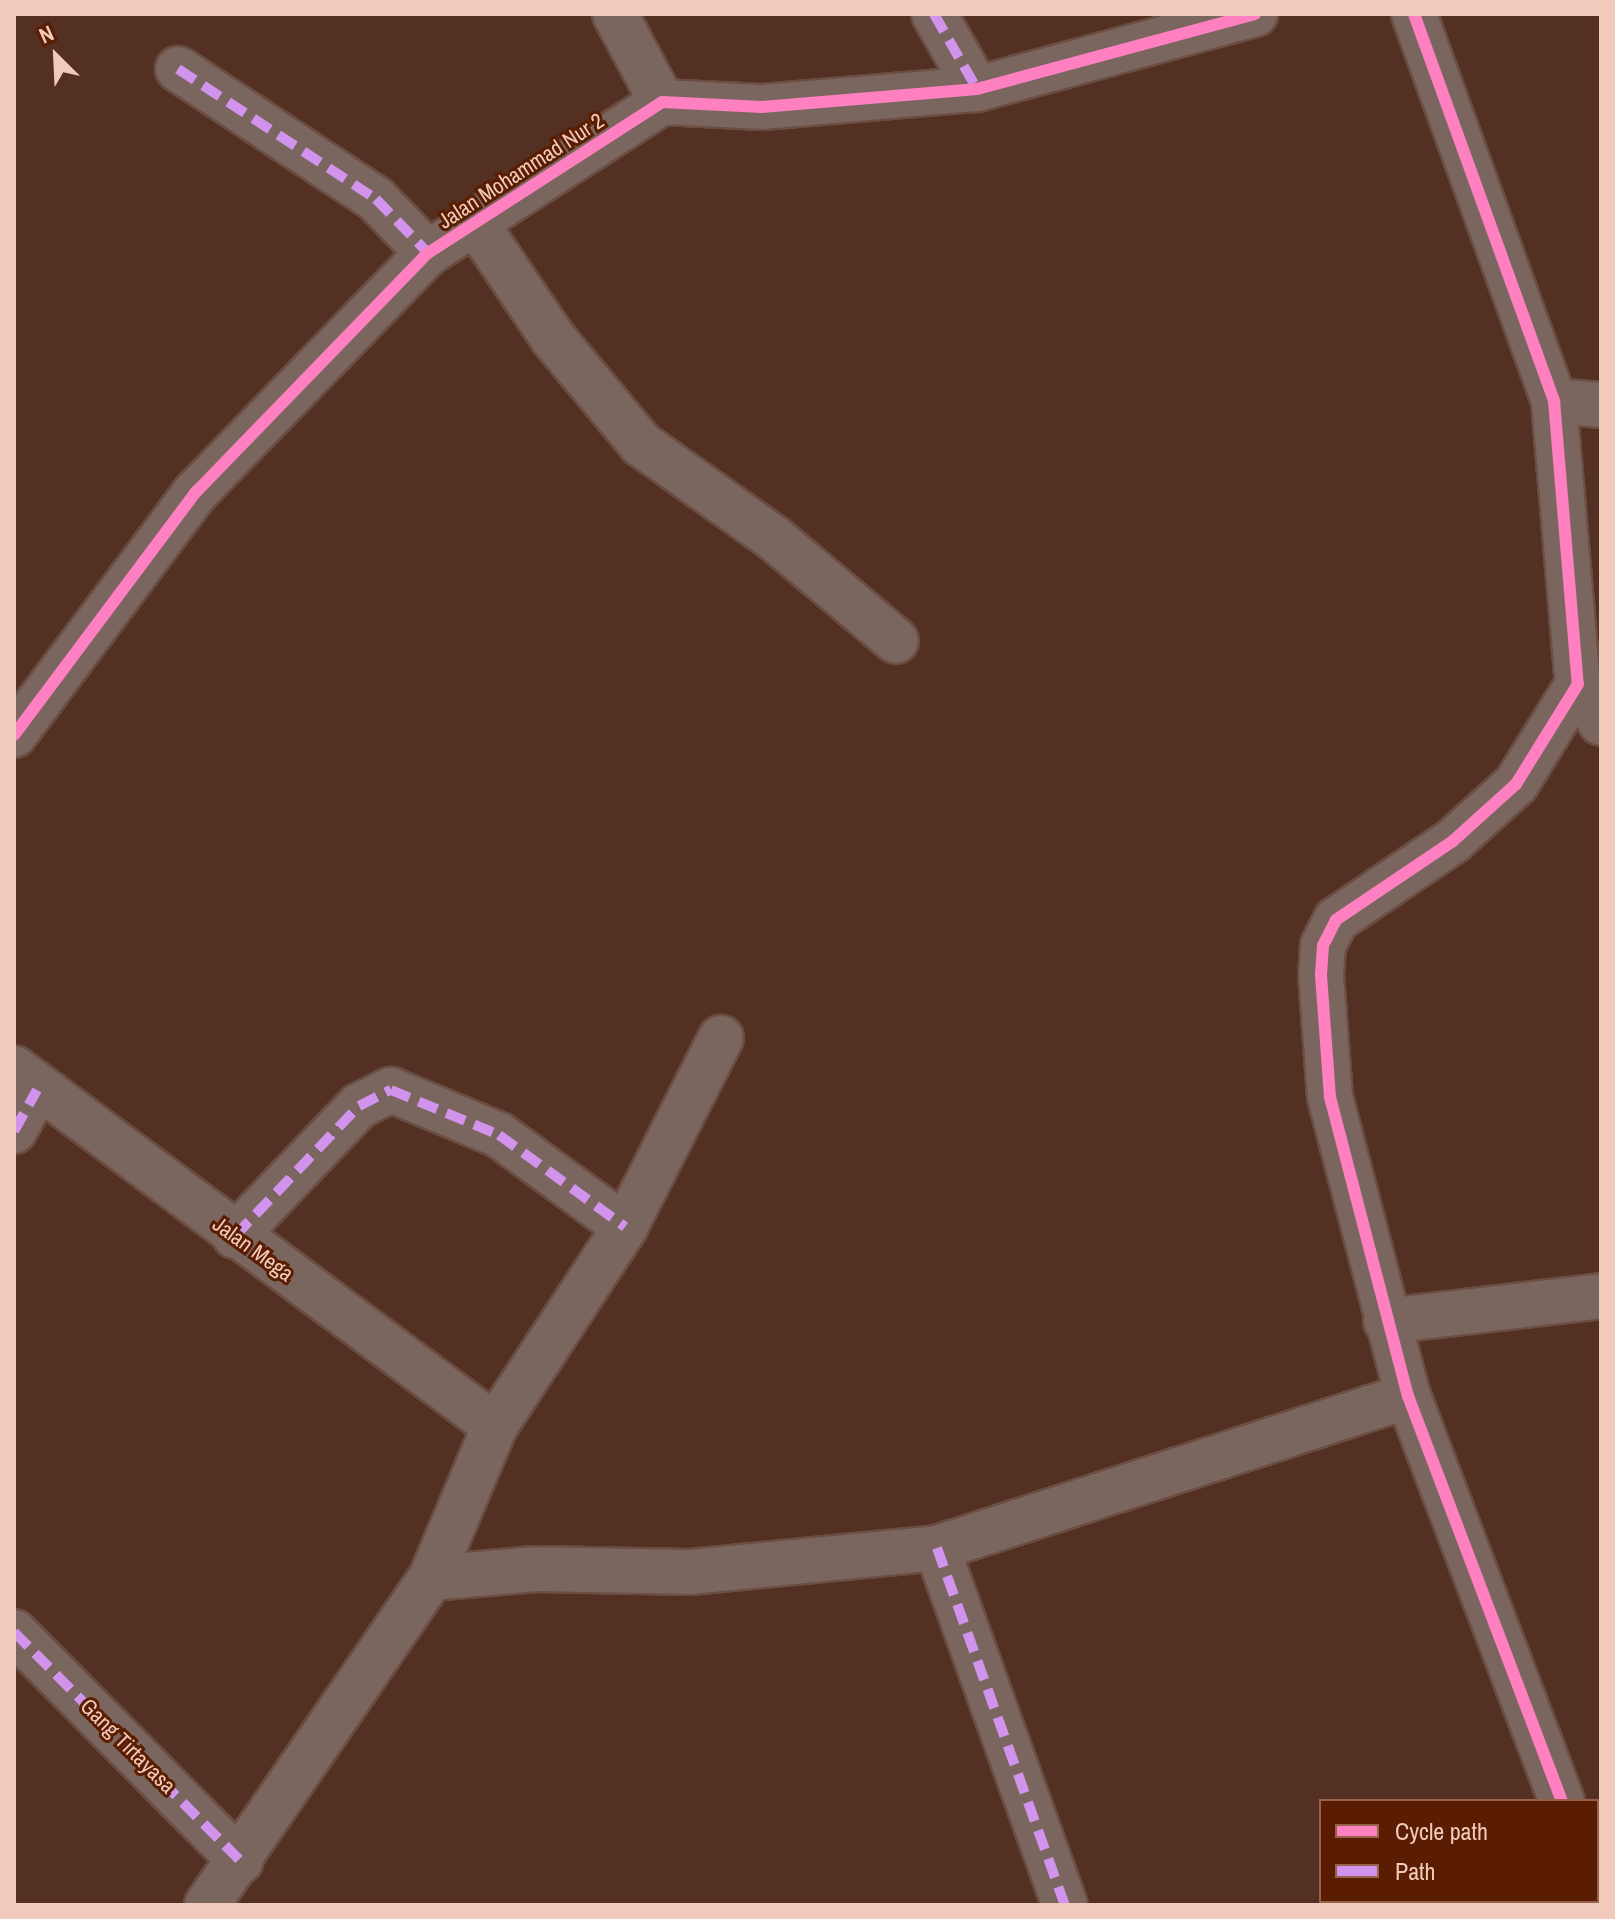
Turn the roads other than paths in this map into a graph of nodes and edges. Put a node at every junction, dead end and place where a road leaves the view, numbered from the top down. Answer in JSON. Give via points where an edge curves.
{"nodes":[{"id":1,"x":615,"y":14,"type":"edge"},
{"id":2,"x":934,"y":14,"type":"edge"},
{"id":3,"x":1255,"y":14,"type":"edge"},
{"id":4,"x":1414,"y":14,"type":"edge"},
{"id":5,"x":178,"y":69,"type":"dead end"},
{"id":6,"x":977,"y":89,"type":"junction"},
{"id":7,"x":662,"y":102,"type":"junction"},
{"id":8,"x":477,"y":225,"type":"junction"},
{"id":9,"x":428,"y":253,"type":"junction"},
{"id":10,"x":1554,"y":401,"type":"junction"},
{"id":11,"x":1601,"y":405,"type":"edge"},
{"id":12,"x":896,"y":641,"type":"dead end"},
{"id":13,"x":1578,"y":684,"type":"junction"},
{"id":14,"x":1601,"y":723,"type":"edge"},
{"id":15,"x":14,"y":735,"type":"edge"},
{"id":16,"x":721,"y":1038,"type":"dead end"},
{"id":17,"x":26,"y":1079,"type":"edge"},
{"id":18,"x":14,"y":1131,"type":"edge"},
{"id":19,"x":625,"y":1227,"type":"junction"},
{"id":20,"x":235,"y":1236,"type":"junction"},
{"id":21,"x":1601,"y":1296,"type":"edge"},
{"id":22,"x":1386,"y":1321,"type":"junction"},
{"id":23,"x":1408,"y":1396,"type":"junction"},
{"id":24,"x":495,"y":1426,"type":"junction"},
{"id":25,"x":937,"y":1548,"type":"junction"},
{"id":26,"x":431,"y":1578,"type":"junction"},
{"id":27,"x":14,"y":1632,"type":"edge"},
{"id":28,"x":1561,"y":1799,"type":"edge"},
{"id":29,"x":241,"y":1861,"type":"junction"},
{"id":30,"x":207,"y":1905,"type":"edge"},
{"id":31,"x":1065,"y":1905,"type":"edge"}],
"edges":[{"from":1,"to":7,"type":"street"},
{"from":2,"to":6,"type":"street"},
{"from":3,"to":6,"type":"street"},
{"from":4,"to":10,"type":"street"},
{"from":5,"to":9,"type":"street","via":[[376,199]]},
{"from":6,"to":7,"type":"street","via":[[762,107]]},
{"from":7,"to":8,"type":"street","name":"Jalan Mohammad Nur 2"},
{"from":8,"to":9,"type":"street","name":"Jalan Mohammad Nur 2"},
{"from":8,"to":12,"type":"street","via":[[553,338],[641,444],[775,539]]},
{"from":9,"to":15,"type":"street","name":"Jalan Mohammad Nur 2","via":[[196,492]]},
{"from":10,"to":11,"type":"street"},
{"from":10,"to":13,"type":"street"},
{"from":13,"to":14,"type":"street"},
{"from":13,"to":22,"type":"street","via":[[1516,784],[1453,841],[1336,920],[1323,946],[1330,1097]]},
{"from":16,"to":19,"type":"street"},
{"from":17,"to":18,"type":"street"},
{"from":17,"to":20,"type":"street","name":"Jalan Mega"},
{"from":19,"to":20,"type":"street","via":[[499,1135],[391,1090],[359,1106]]},
{"from":19,"to":24,"type":"street"},
{"from":20,"to":24,"type":"street","name":"Jalan Mega"},
{"from":21,"to":22,"type":"street"},
{"from":22,"to":23,"type":"street"},
{"from":23,"to":25,"type":"street"},
{"from":23,"to":28,"type":"street"},
{"from":24,"to":26,"type":"street"},
{"from":25,"to":26,"type":"street","via":[[690,1572],[536,1569]]},
{"from":25,"to":31,"type":"street"},
{"from":26,"to":29,"type":"street"},
{"from":27,"to":29,"type":"street","name":"Gang Tirtayasa"},
{"from":29,"to":30,"type":"street"}]}
